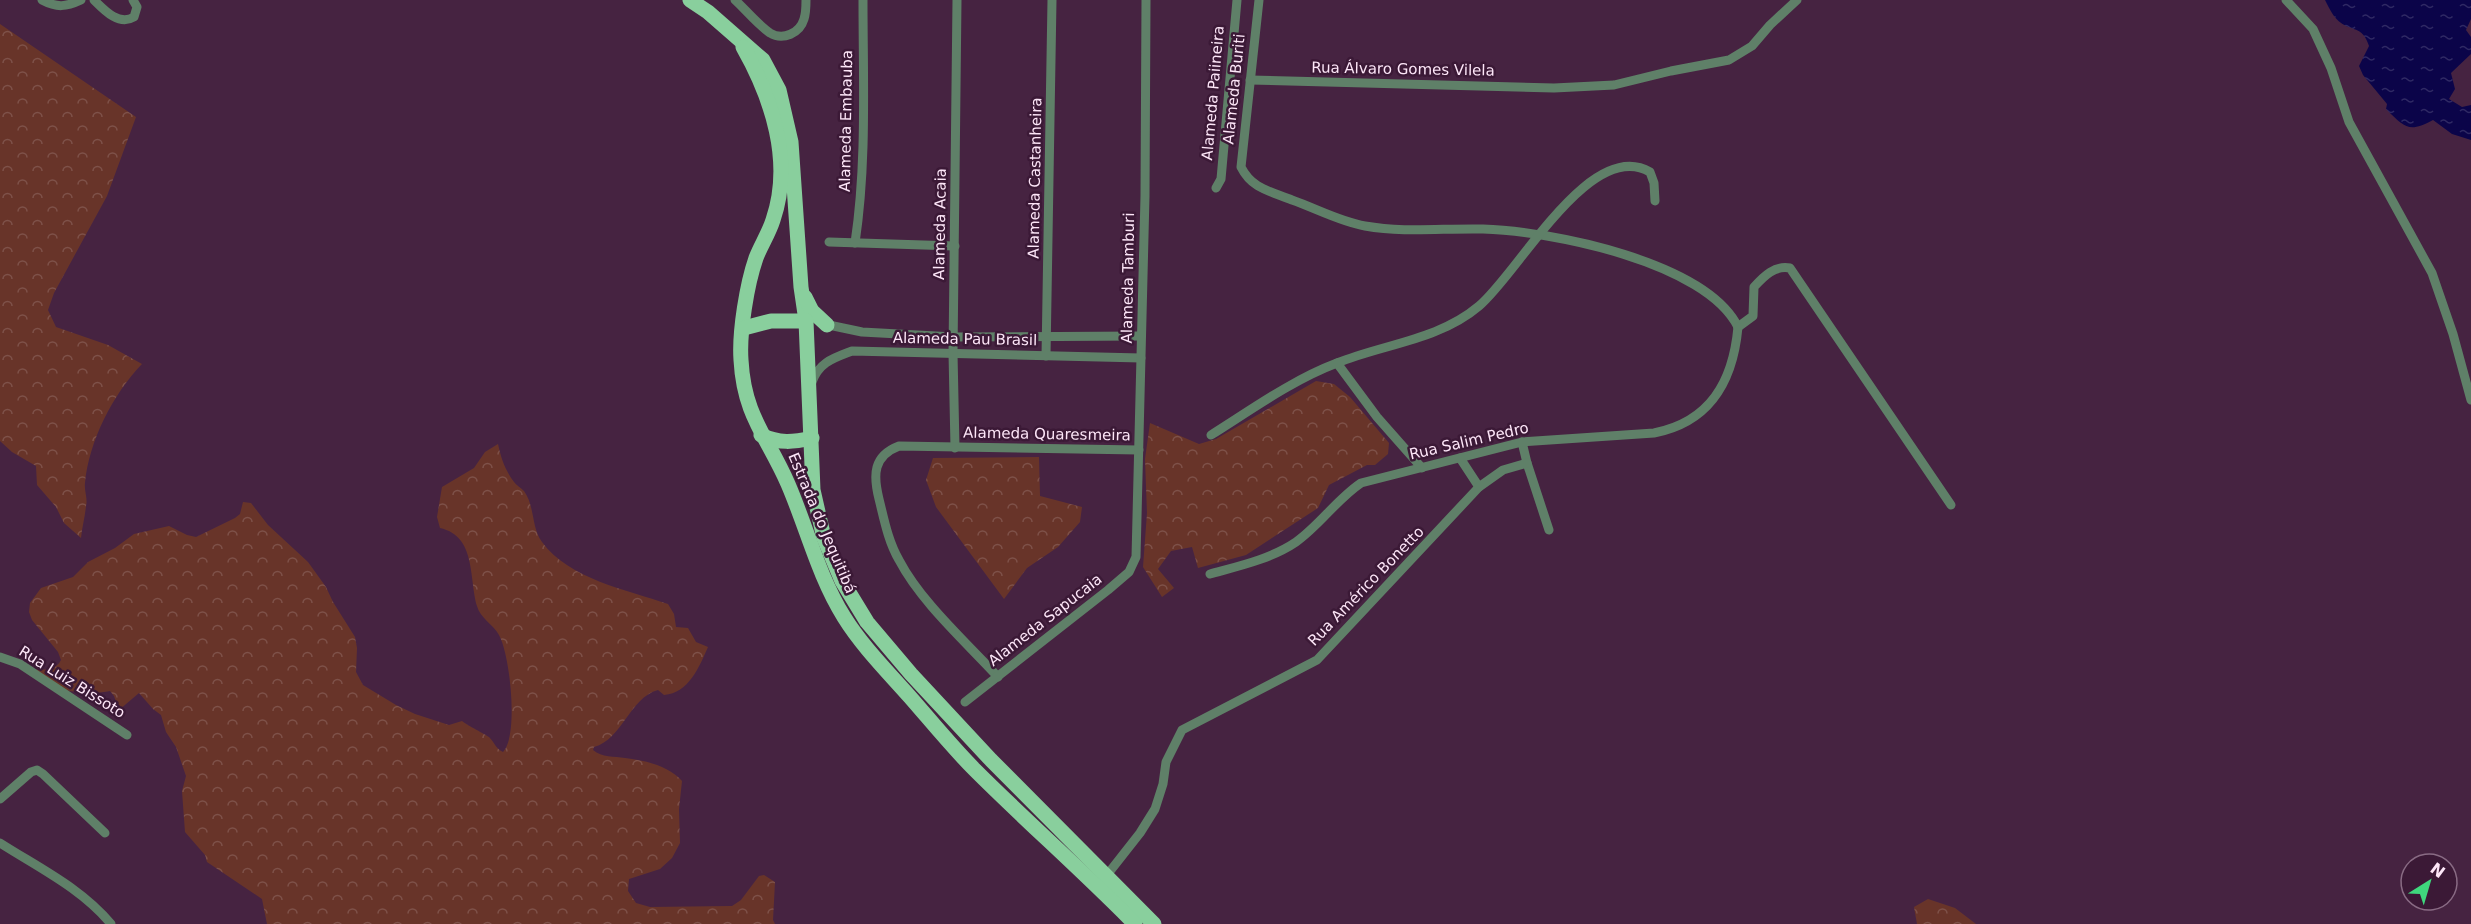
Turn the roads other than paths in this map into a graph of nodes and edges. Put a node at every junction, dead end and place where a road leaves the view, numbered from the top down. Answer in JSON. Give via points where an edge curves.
{"nodes":[{"id":1,"x":42,"y":0,"type":"edge"},
{"id":2,"x":81,"y":0,"type":"edge"},
{"id":3,"x":94,"y":0,"type":"edge"},
{"id":4,"x":133,"y":0,"type":"edge"},
{"id":5,"x":690,"y":0,"type":"edge"},
{"id":6,"x":735,"y":0,"type":"edge"},
{"id":7,"x":806,"y":0,"type":"edge"},
{"id":8,"x":863,"y":0,"type":"edge"},
{"id":9,"x":957,"y":0,"type":"edge"},
{"id":10,"x":1052,"y":0,"type":"edge"},
{"id":11,"x":1146,"y":0,"type":"edge"},
{"id":12,"x":1237,"y":0,"type":"edge"},
{"id":13,"x":1259,"y":0,"type":"edge"},
{"id":14,"x":1797,"y":0,"type":"edge"},
{"id":15,"x":2286,"y":0,"type":"edge"},
{"id":16,"x":739,"y":40,"type":"junction"},
{"id":17,"x":1250,"y":80,"type":"junction"},
{"id":18,"x":1216,"y":188,"type":"dead end"},
{"id":19,"x":1655,"y":201,"type":"dead end"},
{"id":20,"x":1541,"y":234,"type":"junction"},
{"id":21,"x":829,"y":242,"type":"dead end"},
{"id":22,"x":855,"y":243,"type":"junction"},
{"id":23,"x":955,"y":246,"type":"junction"},
{"id":24,"x":801,"y":287,"type":"junction"},
{"id":25,"x":806,"y":321,"type":"junction"},
{"id":26,"x":827,"y":325,"type":"junction"},
{"id":27,"x":1738,"y":327,"type":"junction"},
{"id":28,"x":744,"y":328,"type":"junction"},
{"id":29,"x":854,"y":332,"type":"junction"},
{"id":30,"x":1141,"y":336,"type":"junction"},
{"id":31,"x":954,"y":337,"type":"junction"},
{"id":32,"x":1047,"y":337,"type":"junction"},
{"id":33,"x":852,"y":351,"type":"junction"},
{"id":34,"x":953,"y":353,"type":"junction"},
{"id":35,"x":1046,"y":356,"type":"junction"},
{"id":36,"x":1141,"y":358,"type":"junction"},
{"id":37,"x":1336,"y":363,"type":"junction"},
{"id":38,"x":808,"y":391,"type":"junction"},
{"id":39,"x":2471,"y":400,"type":"edge"},
{"id":40,"x":761,"y":435,"type":"junction"},
{"id":41,"x":1210,"y":435,"type":"dead end"},
{"id":42,"x":812,"y":438,"type":"junction"},
{"id":43,"x":1522,"y":442,"type":"junction"},
{"id":44,"x":955,"y":448,"type":"junction"},
{"id":45,"x":1140,"y":450,"type":"junction"},
{"id":46,"x":1460,"y":458,"type":"junction"},
{"id":47,"x":1527,"y":463,"type":"junction"},
{"id":48,"x":1422,"y":468,"type":"junction"},
{"id":49,"x":1479,"y":487,"type":"junction"},
{"id":50,"x":1951,"y":506,"type":"dead end"},
{"id":51,"x":1549,"y":530,"type":"dead end"},
{"id":52,"x":1136,"y":557,"type":"joint"},
{"id":53,"x":1209,"y":574,"type":"dead end"},
{"id":54,"x":0,"y":657,"type":"edge"},
{"id":55,"x":998,"y":676,"type":"junction"},
{"id":56,"x":965,"y":702,"type":"dead end"},
{"id":57,"x":127,"y":735,"type":"dead end"},
{"id":58,"x":0,"y":799,"type":"edge"},
{"id":59,"x":105,"y":833,"type":"dead end"},
{"id":60,"x":0,"y":843,"type":"edge"},
{"id":61,"x":1107,"y":875,"type":"junction"},
{"id":62,"x":111,"y":924,"type":"edge"},
{"id":63,"x":1135,"y":924,"type":"edge"},
{"id":64,"x":1154,"y":924,"type":"edge"}],
"edges":[{"from":1,"to":2,"type":"street","via":[[53,6],[68,6]]},
{"from":3,"to":4,"type":"street","via":[[118,20],[128,21],[137,8]]},
{"from":5,"to":16,"type":"main road","name":"Estrada do Jequitibá"},
{"from":6,"to":7,"type":"street","via":[[770,33],[786,36],[801,26]]},
{"from":8,"to":22,"type":"street","name":"Alameda Embauba","via":[[862,159]]},
{"from":9,"to":23,"type":"street","name":"Alameda Acaia"},
{"from":10,"to":32,"type":"street","name":"Alameda Castanheira"},
{"from":11,"to":30,"type":"street","name":"Alameda Tamburi"},
{"from":12,"to":18,"type":"street","name":"Alameda Paiineira","via":[[1221,179]]},
{"from":13,"to":17,"type":"street","name":"Alameda Buriti"},
{"from":14,"to":17,"type":"street","name":"Rua Álvaro Gomes Vilela","via":[[1752,46],[1729,60],[1614,85],[1554,88]]},
{"from":15,"to":39,"type":"street","via":[[2313,29],[2349,122],[2432,273]]},
{"from":16,"to":24,"type":"main road","name":"Estrada do Jequitibá","via":[[763,60],[779,90],[791,142]]},
{"from":16,"to":28,"type":"main road","name":"Estrada do Jequitibá","via":[[766,90],[777,129],[780,168],[777,206],[756,257]]},
{"from":17,"to":20,"type":"street","name":"Alameda Buriti","via":[[1241,166],[1248,179],[1263,189],[1362,226],[1401,231],[1484,229]]},
{"from":19,"to":20,"type":"street","via":[[1650,172],[1641,167],[1619,168],[1594,178],[1573,195]]},
{"from":20,"to":27,"type":"street","via":[[1671,272],[1708,293]]},
{"from":20,"to":37,"type":"street","via":[[1479,307],[1445,329]]},
{"from":21,"to":22,"type":"street"},
{"from":22,"to":23,"type":"street"},
{"from":23,"to":31,"type":"street","name":"Alameda Acaia"},
{"from":24,"to":25,"type":"main road","name":"Estrada do Jequitibá"},
{"from":24,"to":26,"type":"main road","via":[[812,311]]},
{"from":25,"to":26,"type":"street","name":"Alameda Pau Brasil"},
{"from":25,"to":28,"type":"main road","via":[[771,321]]},
{"from":25,"to":38,"type":"main road","name":"Estrada do Jequitibá"},
{"from":26,"to":29,"type":"street","name":"Alameda Pau Brasil"},
{"from":27,"to":43,"type":"street","name":"Rua Salim Pedro","via":[[1719,394],[1676,429]]},
{"from":27,"to":50,"type":"street","via":[[1753,316],[1754,287],[1764,275],[1781,267],[1791,268]]},
{"from":28,"to":40,"type":"main road","name":"Estrada do Jequitibá","via":[[743,385]]},
{"from":29,"to":31,"type":"street","name":"Alameda Pau Brasil"},
{"from":29,"to":33,"type":"street"},
{"from":30,"to":32,"type":"street","name":"Alameda Pau Brasil"},
{"from":30,"to":36,"type":"street","name":"Alameda Tamburi"},
{"from":31,"to":32,"type":"street","name":"Alameda Pau Brasil"},
{"from":31,"to":34,"type":"street","name":"Alameda Acaia"},
{"from":32,"to":35,"type":"street","name":"Alameda Castanheira"},
{"from":33,"to":34,"type":"street","name":"Alameda Pau Brasil"},
{"from":33,"to":38,"type":"street","name":"Alameda Pau Brasil","via":[[825,362]]},
{"from":34,"to":35,"type":"street","name":"Alameda Pau Brasil"},
{"from":34,"to":44,"type":"street","name":"Alameda Acaia"},
{"from":35,"to":36,"type":"street","name":"Alameda Pau Brasil"},
{"from":36,"to":45,"type":"street","name":"Alameda Tamburi"},
{"from":37,"to":41,"type":"street"},
{"from":37,"to":48,"type":"street"},
{"from":38,"to":42,"type":"main road","name":"Estrada do Jequitibá"},
{"from":40,"to":42,"type":"main road","via":[[785,442]]},
{"from":40,"to":63,"type":"main road","name":"Estrada do Jequitibá","via":[[795,500],[823,579],[845,618],[873,655],[974,769]]},
{"from":42,"to":61,"type":"main road","name":"Estrada do Jequitibá","via":[[813,490],[824,538],[842,581],[867,622],[983,752]]},
{"from":43,"to":46,"type":"street","name":"Rua Salim Pedro"},
{"from":43,"to":47,"type":"street"},
{"from":44,"to":45,"type":"street","name":"Alameda Quaresmeira"},
{"from":44,"to":55,"type":"street","via":[[891,449],[876,464],[875,483],[899,560],[925,597]]},
{"from":45,"to":52,"type":"street","name":"Alameda Tamburi"},
{"from":46,"to":48,"type":"street","name":"Rua Salim Pedro"},
{"from":46,"to":49,"type":"street"},
{"from":47,"to":49,"type":"street","name":"Rua Américo Bonetto","via":[[1503,470]]},
{"from":47,"to":51,"type":"street"},
{"from":48,"to":53,"type":"street","name":"Rua Salim Pedro","via":[[1361,483],[1296,541],[1273,555]]},
{"from":49,"to":61,"type":"street","name":"Rua Américo Bonetto","via":[[1317,660],[1182,729],[1166,762],[1155,809]]},
{"from":52,"to":55,"type":"street","name":"Alameda Sapucaia","via":[[1130,572]]},
{"from":54,"to":57,"type":"street","name":"Rua Luiz Bissoto","via":[[20,663]]},
{"from":55,"to":56,"type":"street","name":"Alameda Sapucaia"},
{"from":58,"to":59,"type":"street","via":[[37,771]]},
{"from":60,"to":62,"type":"street","via":[[79,892]]},
{"from":61,"to":64,"type":"main road","name":"Estrada do Jequitibá"}]}
